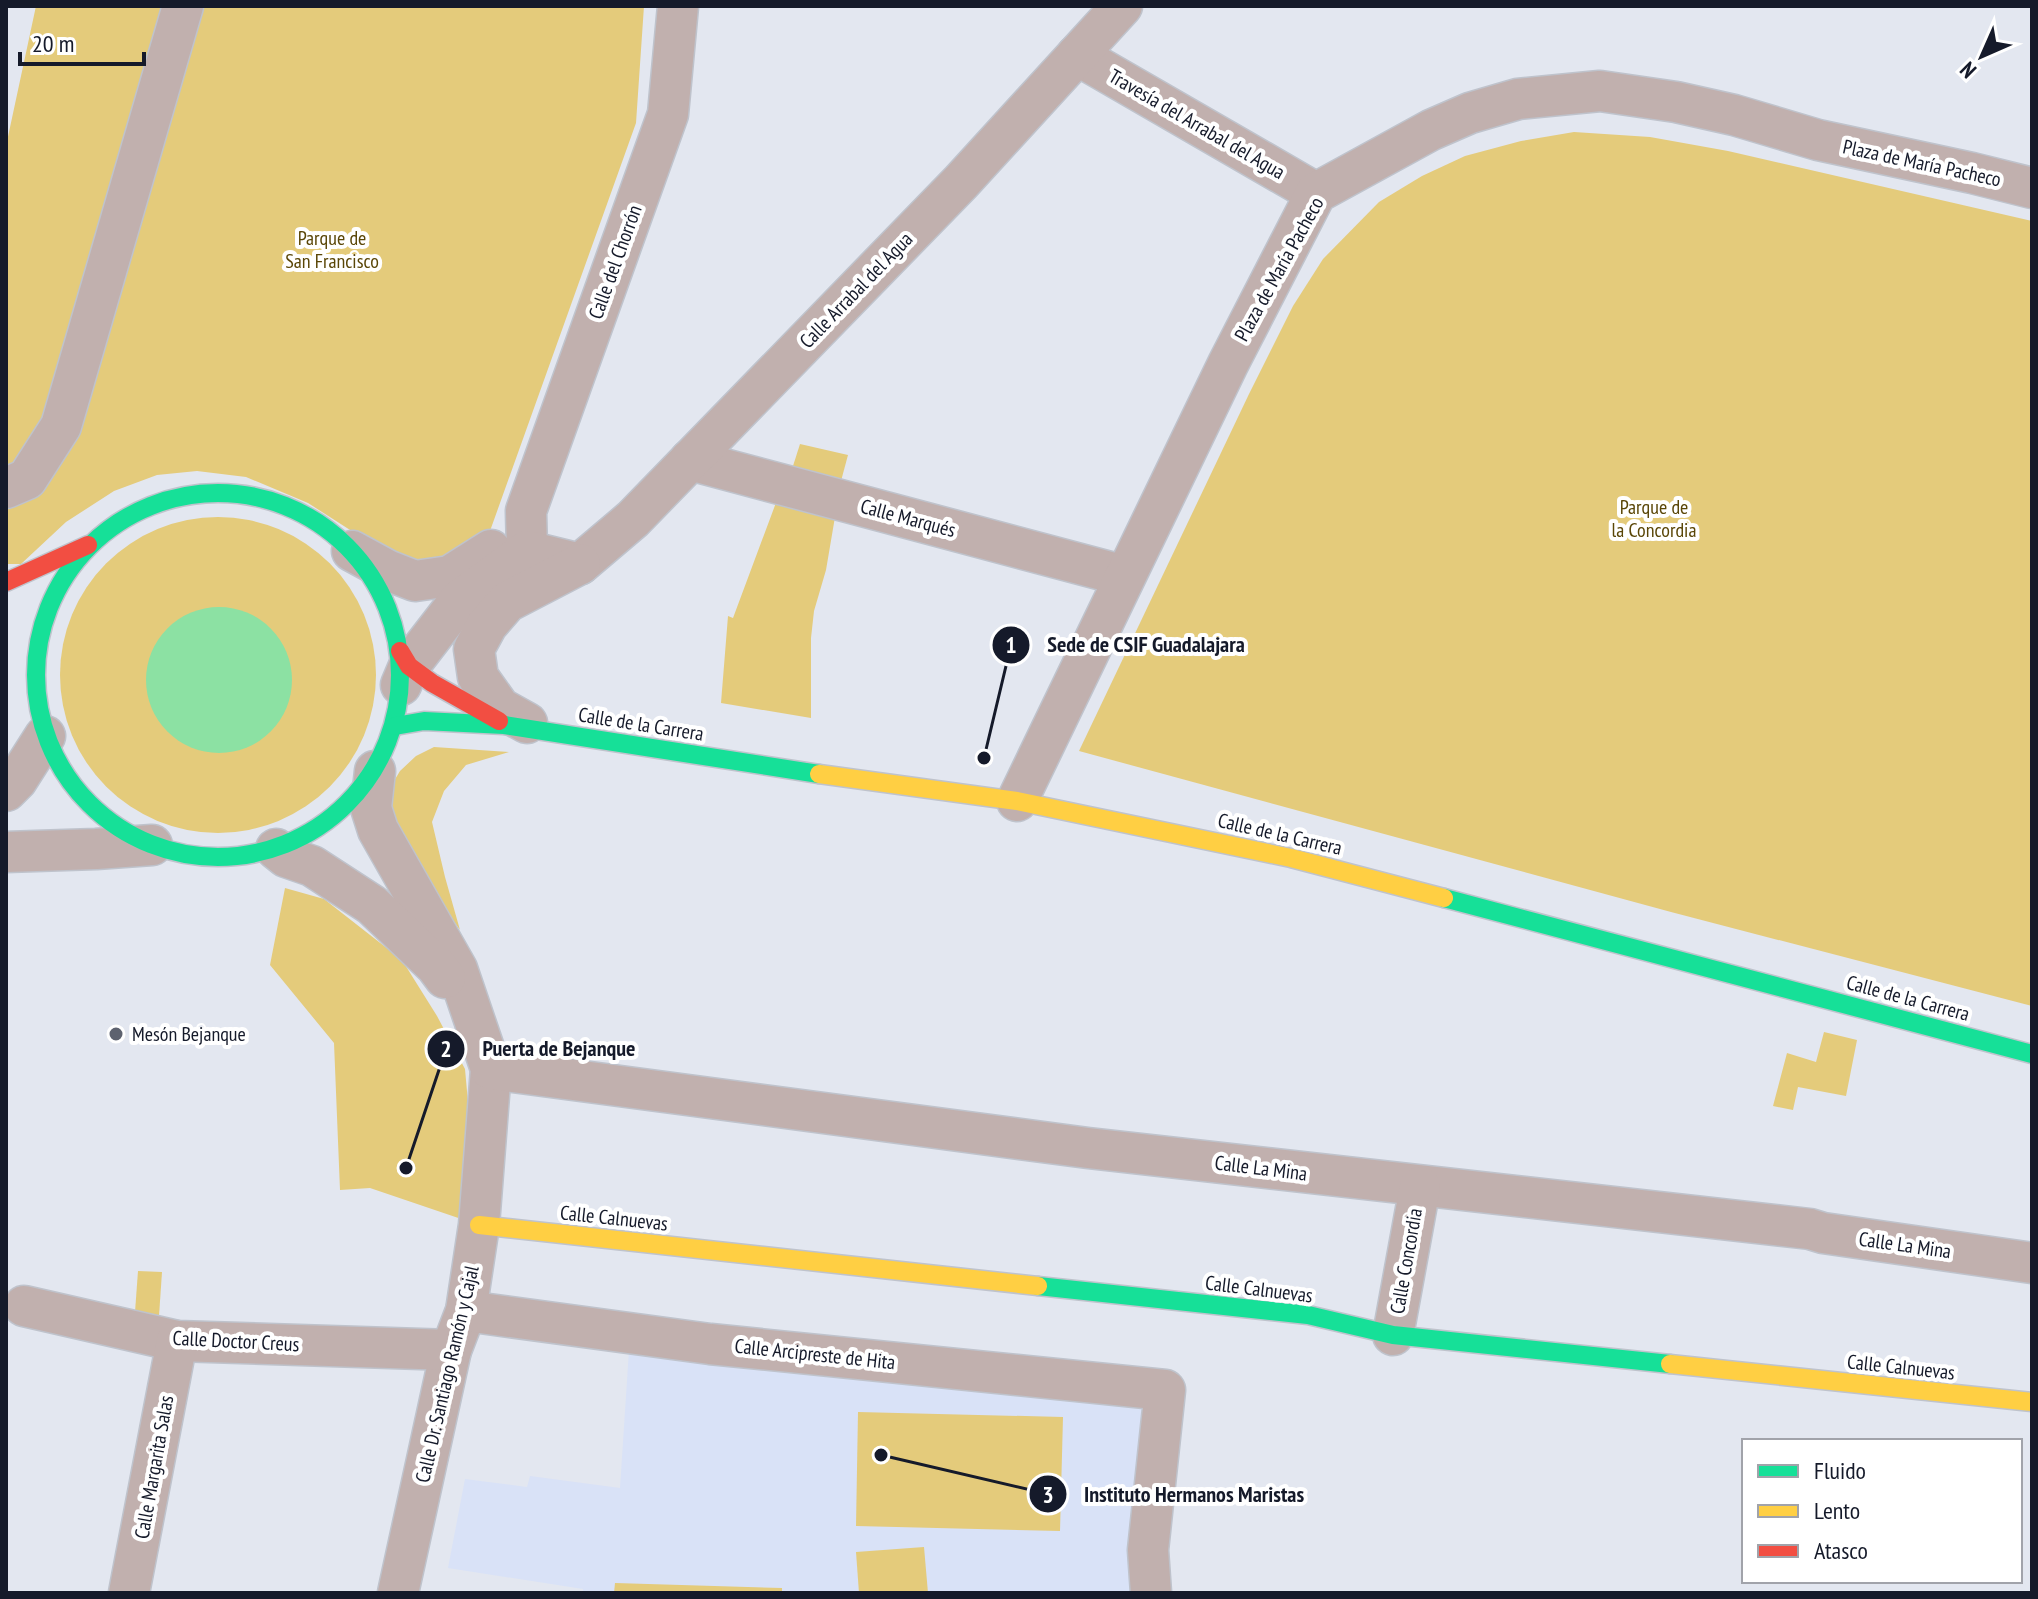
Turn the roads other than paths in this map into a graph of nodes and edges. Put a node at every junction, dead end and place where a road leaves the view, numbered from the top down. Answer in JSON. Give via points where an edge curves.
{"nodes":[{"id":1,"x":183,"y":6,"type":"edge"},
{"id":2,"x":678,"y":6,"type":"edge"},
{"id":3,"x":1122,"y":6,"type":"edge"},
{"id":4,"x":1077,"y":55,"type":"junction"},
{"id":5,"x":2032,"y":188,"type":"edge"},
{"id":6,"x":1316,"y":193,"type":"junction"},
{"id":7,"x":690,"y":460,"type":"junction"},
{"id":8,"x":6,"y":488,"type":"edge"},
{"id":9,"x":526,"y":511,"type":"junction"},
{"id":10,"x":91,"y":544,"type":"junction"},
{"id":11,"x":352,"y":551,"type":"junction"},
{"id":12,"x":527,"y":551,"type":"junction"},
{"id":13,"x":580,"y":564,"type":"junction"},
{"id":14,"x":1125,"y":576,"type":"junction"},
{"id":15,"x":6,"y":582,"type":"edge"},
{"id":16,"x":403,"y":667,"type":"junction"},
{"id":17,"x":21,"y":684,"type":"dead end"},
{"id":18,"x":41,"y":719,"type":"junction"},
{"id":19,"x":395,"y":726,"type":"junction"},
{"id":20,"x":523,"y":728,"type":"junction"},
{"id":21,"x":375,"y":771,"type":"junction"},
{"id":22,"x":6,"y":791,"type":"edge"},
{"id":23,"x":1017,"y":801,"type":"junction"},
{"id":24,"x":152,"y":845,"type":"junction"},
{"id":25,"x":276,"y":849,"type":"junction"},
{"id":26,"x":6,"y":852,"type":"edge"},
{"id":27,"x":473,"y":1012,"type":"junction"},
{"id":28,"x":2032,"y":1054,"type":"edge"},
{"id":29,"x":491,"y":1069,"type":"junction"},
{"id":30,"x":1420,"y":1187,"type":"junction"},
{"id":31,"x":479,"y":1225,"type":"junction"},
{"id":32,"x":2032,"y":1263,"type":"edge"},
{"id":33,"x":24,"y":1306,"type":"dead end"},
{"id":34,"x":466,"y":1311,"type":"junction"},
{"id":35,"x":1393,"y":1335,"type":"junction"},
{"id":36,"x":177,"y":1341,"type":"junction"},
{"id":37,"x":451,"y":1350,"type":"junction"},
{"id":38,"x":2032,"y":1402,"type":"edge"},
{"id":39,"x":129,"y":1593,"type":"edge"},
{"id":40,"x":398,"y":1593,"type":"edge"},
{"id":41,"x":1151,"y":1593,"type":"edge"}],
"edges":[{"from":1,"to":8,"type":"street","via":[[61,426],[27,479]]},
{"from":2,"to":9,"type":"street","name":"Calle del Chorrón","via":[[668,114]]},
{"from":3,"to":4,"type":"street","name":"Calle Arrabal del Agua"},
{"from":4,"to":6,"type":"street","name":"Travesía del Arrabal del Agua"},
{"from":4,"to":7,"type":"street","name":"Calle Arrabal del Agua"},
{"from":5,"to":6,"type":"street","name":"Plaza de María Pacheco","via":[[1818,140],[1734,115],[1600,91],[1518,99],[1470,113]]},
{"from":6,"to":14,"type":"street","name":"Plaza de María Pacheco"},
{"from":7,"to":13,"type":"street","name":"Calle Arrabal del Agua"},
{"from":7,"to":14,"type":"street","name":"Calle Marqués"},
{"from":9,"to":11,"type":"street","name":"Calle del Chorrón","via":[[493,548],[450,576],[415,581]]},
{"from":9,"to":12,"type":"street","name":"Calle del Chorrón"},
{"from":10,"to":11,"type":"street","via":[[122,519],[158,502],[199,493],[241,494],[282,504],[320,523]]},
{"from":10,"to":15,"type":"street"},
{"from":10,"to":18,"type":"street","via":[[63,578],[45,617],[36,659]]},
{"from":11,"to":16,"type":"street","via":[[384,597]]},
{"from":12,"to":13,"type":"street"},
{"from":12,"to":16,"type":"street","via":[[460,600]]},
{"from":13,"to":20,"type":"street","name":"Calle Arrabal del Agua","via":[[507,602],[474,649],[478,677],[500,708]]},
{"from":14,"to":23,"type":"street","name":"Plaza de María Pacheco"},
{"from":16,"to":19,"type":"street"},
{"from":16,"to":20,"type":"street"},
{"from":17,"to":18,"type":"street"},
{"from":18,"to":22,"type":"street","via":[[17,780]]},
{"from":18,"to":24,"type":"street","via":[[76,788],[110,822]]},
{"from":19,"to":20,"type":"street","via":[[424,721]]},
{"from":19,"to":21,"type":"street"},
{"from":20,"to":23,"type":"street","name":"Calle de la Carrera"},
{"from":21,"to":25,"type":"street","via":[[329,821]]},
{"from":21,"to":27,"type":"street","name":"Calle Dr. Santiago Ramón y Cajal","via":[[371,808],[378,830],[457,969]]},
{"from":23,"to":28,"type":"street","name":"Calle de la Carrera","via":[[1305,861]]},
{"from":24,"to":25,"type":"street","via":[[192,856],[234,857]]},
{"from":24,"to":26,"type":"street"},
{"from":25,"to":27,"type":"street","name":"Calle Dr. Santiago Ramón y Cajal","via":[[372,905],[436,966]]},
{"from":27,"to":29,"type":"street","name":"Calle Dr. Santiago Ramón y Cajal"},
{"from":29,"to":30,"type":"street","name":"Calle La Mina"},
{"from":29,"to":31,"type":"street","name":"Calle Dr. Santiago Ramón y Cajal"},
{"from":30,"to":32,"type":"street","name":"Calle La Mina","via":[[1810,1229]]},
{"from":30,"to":35,"type":"street","name":"Calle Concordia"},
{"from":31,"to":34,"type":"street","name":"Calle Dr. Santiago Ramón y Cajal"},
{"from":31,"to":35,"type":"street","name":"Calle Calnuevas","via":[[1308,1315]]},
{"from":33,"to":36,"type":"street","name":"Calle Doctor Creus"},
{"from":34,"to":37,"type":"street","name":"Calle Dr. Santiago Ramón y Cajal"},
{"from":34,"to":41,"type":"street","name":"Calle Arcipreste de Hita","via":[[710,1344],[1165,1390],[1148,1550]]},
{"from":35,"to":38,"type":"street","name":"Calle Calnuevas"},
{"from":36,"to":37,"type":"street","name":"Calle Doctor Creus"},
{"from":36,"to":39,"type":"street","name":"Calle Margarita Salas"},
{"from":37,"to":40,"type":"street","name":"Calle Dr. Santiago Ramón y Cajal"}]}
